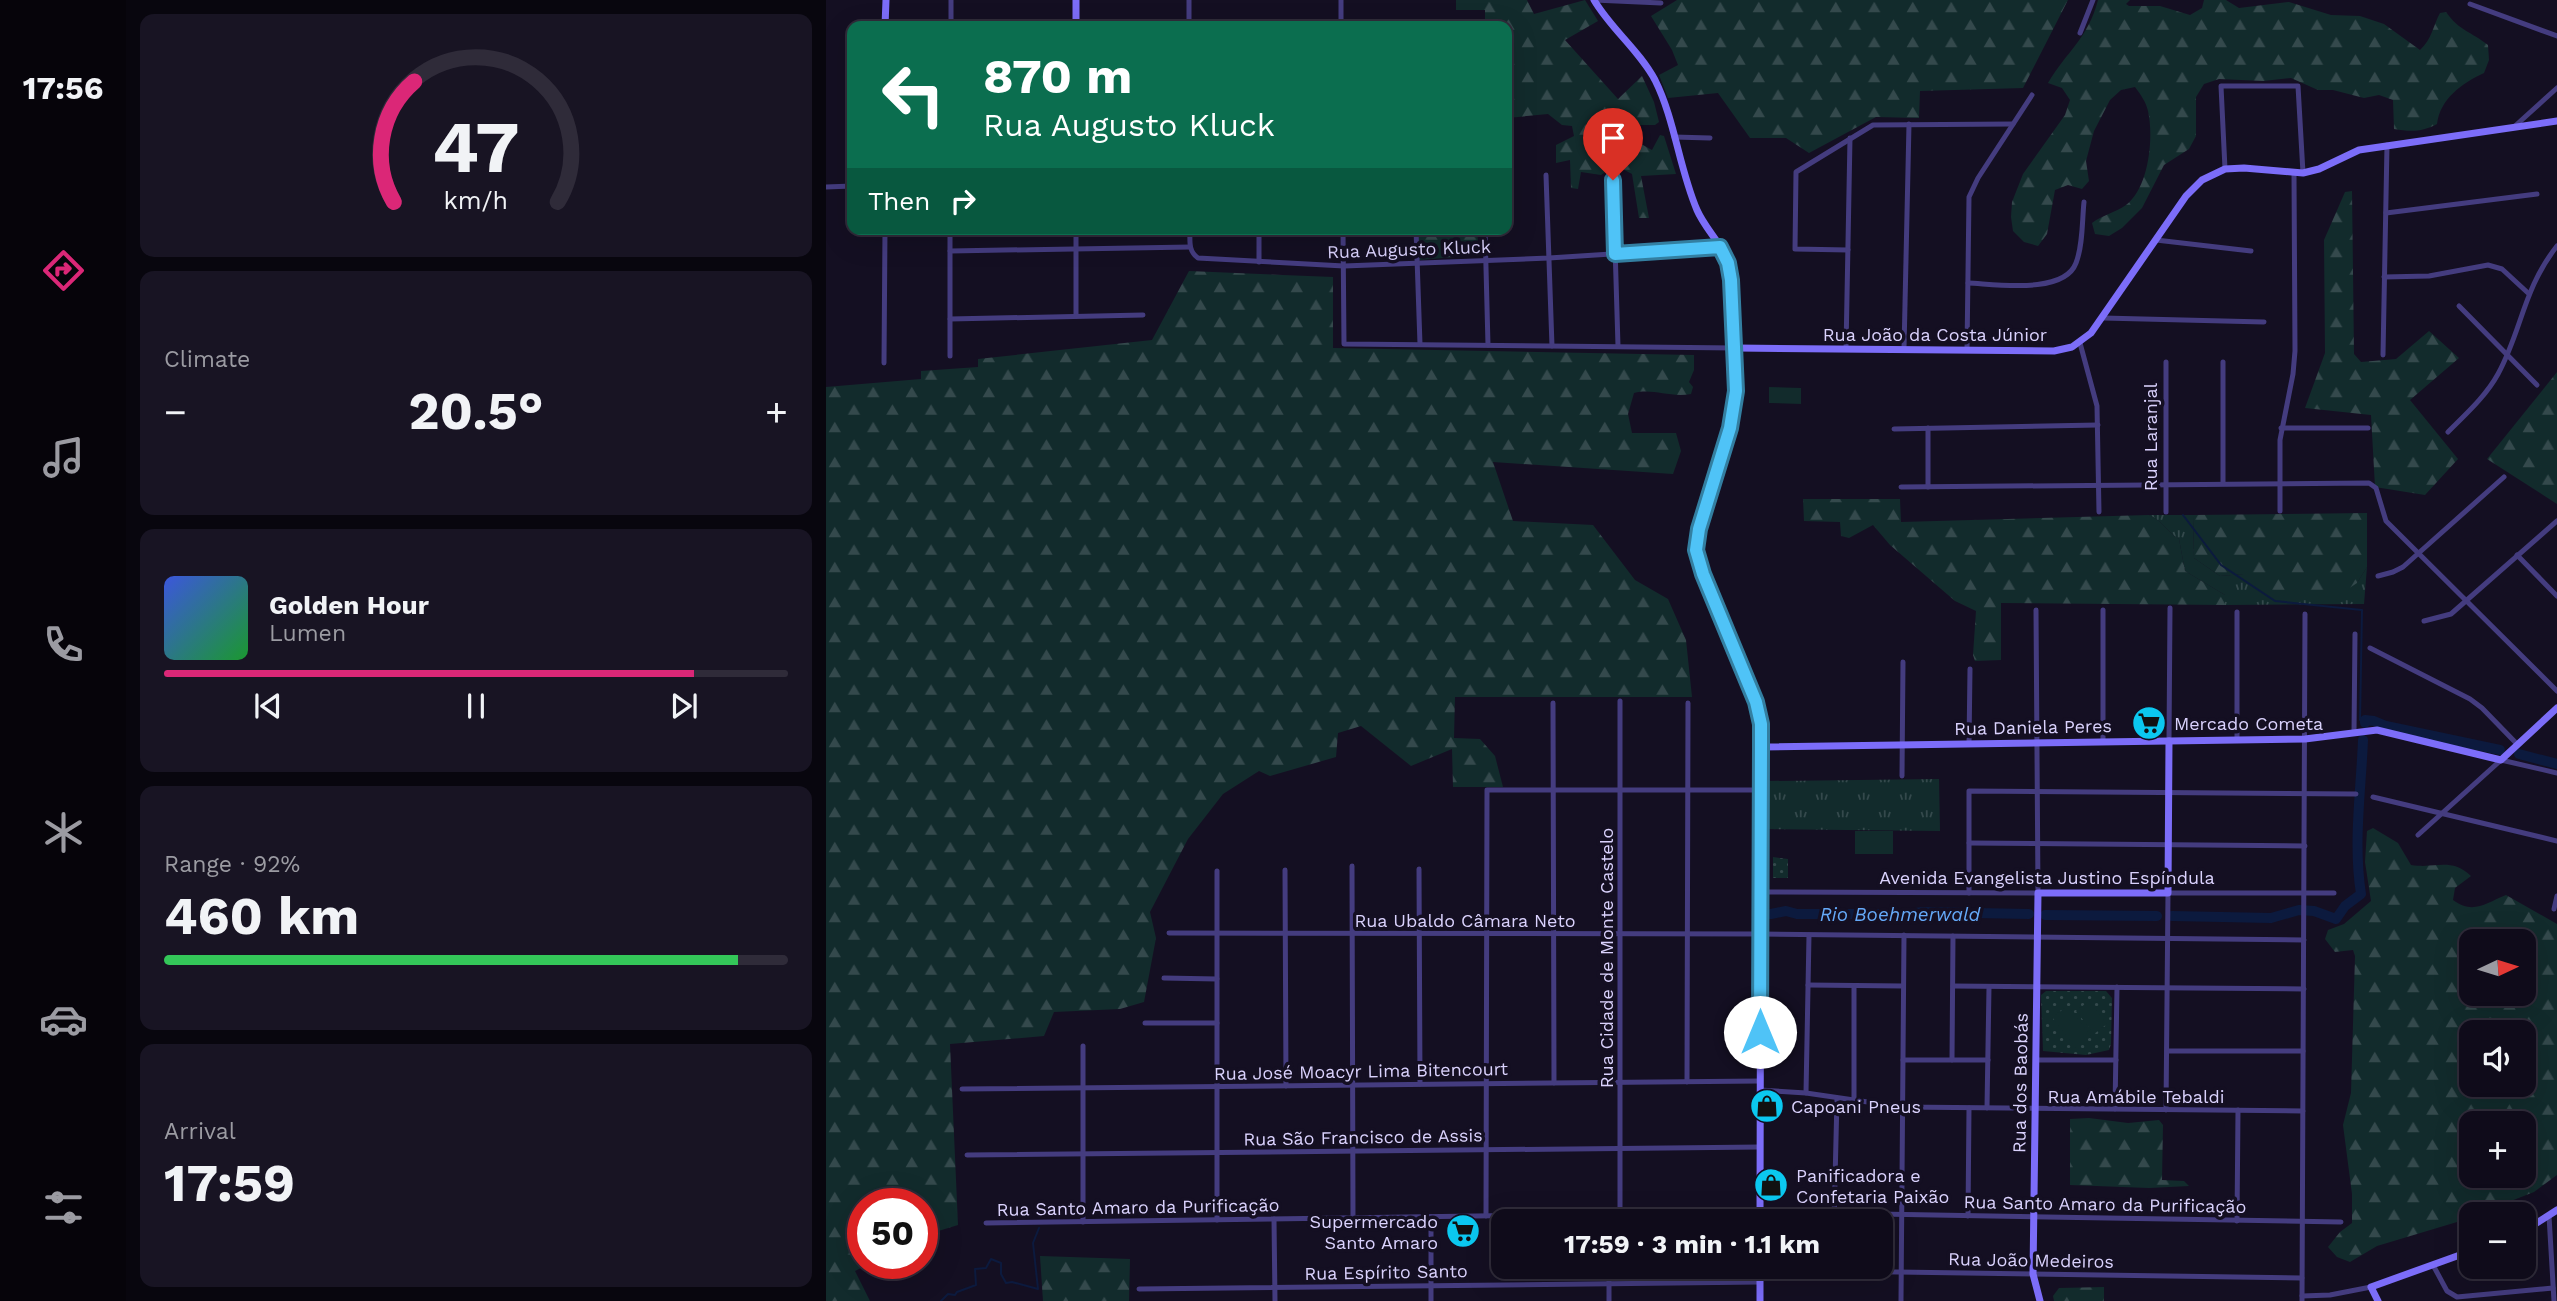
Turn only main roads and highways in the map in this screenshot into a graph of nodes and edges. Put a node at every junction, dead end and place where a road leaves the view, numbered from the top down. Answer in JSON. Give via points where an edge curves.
{"nodes":[{"id":1,"x":886,"y":0,"type":"edge"},
{"id":2,"x":1076,"y":0,"type":"edge"},
{"id":3,"x":1594,"y":0,"type":"edge"},
{"id":4,"x":885,"y":21,"type":"edge"},
{"id":5,"x":1076,"y":21,"type":"edge"},
{"id":6,"x":2557,"y":121,"type":"edge"},
{"id":7,"x":1736,"y":348,"type":"junction"},
{"id":8,"x":2557,"y":708,"type":"edge"},
{"id":9,"x":2169,"y":741,"type":"junction"},
{"id":10,"x":1761,"y":747,"type":"junction"},
{"id":11,"x":2038,"y":893,"type":"joint"},
{"id":12,"x":1760,"y":1209,"type":"edge"},
{"id":13,"x":2557,"y":1210,"type":"edge"},
{"id":14,"x":2536,"y":1224,"type":"edge"},
{"id":15,"x":2459,"y":1255,"type":"edge"},
{"id":16,"x":1760,"y":1279,"type":"edge"},
{"id":17,"x":1760,"y":1301,"type":"edge"},
{"id":18,"x":2040,"y":1301,"type":"edge"},
{"id":19,"x":2378,"y":1301,"type":"edge"}],
"edges":[{"from":1,"to":4,"type":"main road"},
{"from":2,"to":5,"type":"main road"},
{"from":3,"to":7,"type":"main road","via":[[1648,68],[1659,89],[1698,212],[1728,263]]},
{"from":6,"to":7,"type":"main road","name":"Rua João da Costa Júnior","via":[[2352,152],[2303,173],[2244,168],[2211,174],[2192,189],[2091,333],[2080,343],[2054,351]]},
{"from":7,"to":10,"type":"main road","via":[[1733,416],[1696,550],[1756,702]]},
{"from":8,"to":9,"type":"main road","name":"Rua Daniela Peres","via":[[2501,760],[2369,730],[2305,739]]},
{"from":9,"to":10,"type":"main road","name":"Rua Daniela Peres"},
{"from":9,"to":11,"type":"main road","name":"Avenida Evangelista Justino Espíndula","via":[[2168,893]]},
{"from":10,"to":12,"type":"main road"},
{"from":11,"to":18,"type":"main road","name":"Rua dos Baobás","via":[[2033,1274]]},
{"from":13,"to":14,"type":"main road"},
{"from":15,"to":19,"type":"main road","via":[[2371,1287]]},
{"from":16,"to":17,"type":"main road"}]}
